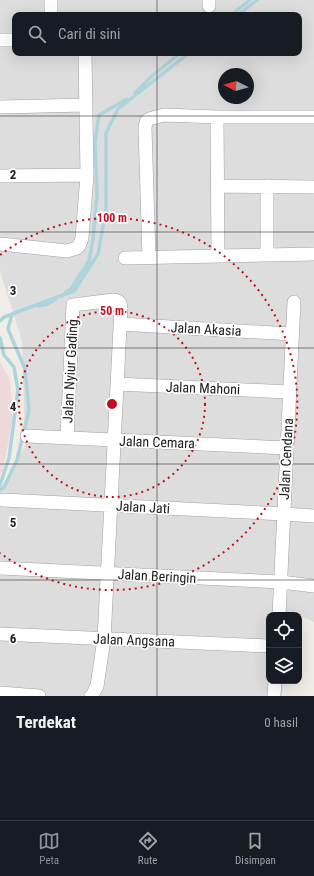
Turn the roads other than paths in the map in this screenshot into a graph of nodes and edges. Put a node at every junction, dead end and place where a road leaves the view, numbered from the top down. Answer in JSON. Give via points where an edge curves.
{"nodes":[{"id":1,"x":51,"y":0,"type":"edge"},
{"id":2,"x":51,"y":12,"type":"edge"},
{"id":3,"x":0,"y":40,"type":"edge"},
{"id":4,"x":12,"y":40,"type":"edge"},
{"id":5,"x":85,"y":56,"type":"edge"},
{"id":6,"x":86,"y":105,"type":"junction"},
{"id":7,"x":0,"y":107,"type":"edge"},
{"id":8,"x":312,"y":116,"type":"edge"},
{"id":9,"x":217,"y":117,"type":"junction"},
{"id":10,"x":87,"y":175,"type":"junction"},
{"id":11,"x":0,"y":176,"type":"edge"},
{"id":12,"x":218,"y":186,"type":"junction"},
{"id":13,"x":266,"y":186,"type":"junction"},
{"id":14,"x":314,"y":187,"type":"edge"},
{"id":15,"x":0,"y":244,"type":"edge"},
{"id":16,"x":314,"y":254,"type":"edge"},
{"id":17,"x":267,"y":255,"type":"junction"},
{"id":18,"x":218,"y":256,"type":"junction"},
{"id":19,"x":149,"y":257,"type":"junction"},
{"id":20,"x":125,"y":258,"type":"dead end"},
{"id":21,"x":294,"y":302,"type":"dead end"},
{"id":22,"x":120,"y":324,"type":"junction"},
{"id":23,"x":292,"y":334,"type":"junction"},
{"id":24,"x":117,"y":384,"type":"junction"},
{"id":25,"x":289,"y":392,"type":"junction"},
{"id":26,"x":27,"y":436,"type":"dead end"},
{"id":27,"x":67,"y":438,"type":"junction"},
{"id":28,"x":114,"y":440,"type":"junction"},
{"id":29,"x":287,"y":448,"type":"junction"},
{"id":30,"x":3,"y":500,"type":"dead end"},
{"id":31,"x":111,"y":505,"type":"junction"},
{"id":32,"x":284,"y":514,"type":"junction"},
{"id":33,"x":314,"y":516,"type":"edge"},
{"id":34,"x":0,"y":568,"type":"edge"},
{"id":35,"x":107,"y":573,"type":"junction"},
{"id":36,"x":281,"y":582,"type":"junction"},
{"id":37,"x":314,"y":586,"type":"edge"},
{"id":38,"x":279,"y":612,"type":"edge"},
{"id":39,"x":0,"y":634,"type":"edge"},
{"id":40,"x":104,"y":639,"type":"junction"},
{"id":41,"x":266,"y":646,"type":"edge"},
{"id":42,"x":275,"y":684,"type":"edge"},
{"id":43,"x":0,"y":693,"type":"edge"},
{"id":44,"x":39,"y":696,"type":"edge"},
{"id":45,"x":91,"y":696,"type":"edge"},
{"id":46,"x":274,"y":696,"type":"edge"}],
"edges":[{"from":1,"to":2,"type":"street"},
{"from":3,"to":4,"type":"street"},
{"from":5,"to":6,"type":"street"},
{"from":6,"to":7,"type":"street"},
{"from":6,"to":10,"type":"street"},
{"from":8,"to":9,"type":"street"},
{"from":9,"to":12,"type":"street"},
{"from":9,"to":19,"type":"street","via":[[164,115],[146,122]]},
{"from":10,"to":11,"type":"street"},
{"from":10,"to":15,"type":"street","via":[[82,238],[77,248],[67,251]]},
{"from":12,"to":13,"type":"street"},
{"from":12,"to":18,"type":"street"},
{"from":13,"to":14,"type":"street"},
{"from":13,"to":17,"type":"street"},
{"from":16,"to":17,"type":"street"},
{"from":17,"to":18,"type":"street"},
{"from":18,"to":19,"type":"street"},
{"from":19,"to":20,"type":"street"},
{"from":21,"to":23,"type":"street","name":"Jalan Cendana"},
{"from":22,"to":23,"type":"street","name":"Jalan Akasia"},
{"from":22,"to":24,"type":"street"},
{"from":22,"to":27,"type":"street","name":"Jalan Nyiur Gading","via":[[121,308],[118,301],[73,305]]},
{"from":23,"to":25,"type":"street","name":"Jalan Cendana"},
{"from":24,"to":25,"type":"street","name":"Jalan Mahoni"},
{"from":24,"to":28,"type":"street"},
{"from":25,"to":29,"type":"street","name":"Jalan Cendana"},
{"from":26,"to":27,"type":"street","name":"Jalan Cemara"},
{"from":27,"to":28,"type":"street","name":"Jalan Cemara"},
{"from":28,"to":29,"type":"street","name":"Jalan Cemara"},
{"from":28,"to":31,"type":"street"},
{"from":29,"to":32,"type":"street","name":"Jalan Cendana"},
{"from":30,"to":31,"type":"street","name":"Jalan Jati"},
{"from":31,"to":32,"type":"street","name":"Jalan Jati"},
{"from":31,"to":35,"type":"street"},
{"from":32,"to":33,"type":"street","name":"Jalan Jati"},
{"from":32,"to":36,"type":"street","name":"Jalan Cendana"},
{"from":34,"to":35,"type":"street","name":"Jalan Beringin"},
{"from":35,"to":36,"type":"street","name":"Jalan Beringin"},
{"from":35,"to":40,"type":"street"},
{"from":36,"to":37,"type":"street","name":"Jalan Beringin"},
{"from":36,"to":38,"type":"street","name":"Jalan Cendana"},
{"from":39,"to":40,"type":"street","name":"Jalan Angsana"},
{"from":40,"to":41,"type":"street","name":"Jalan Angsana"},
{"from":40,"to":45,"type":"street","via":[[98,686]]},
{"from":42,"to":46,"type":"street"},
{"from":43,"to":44,"type":"street"}]}
